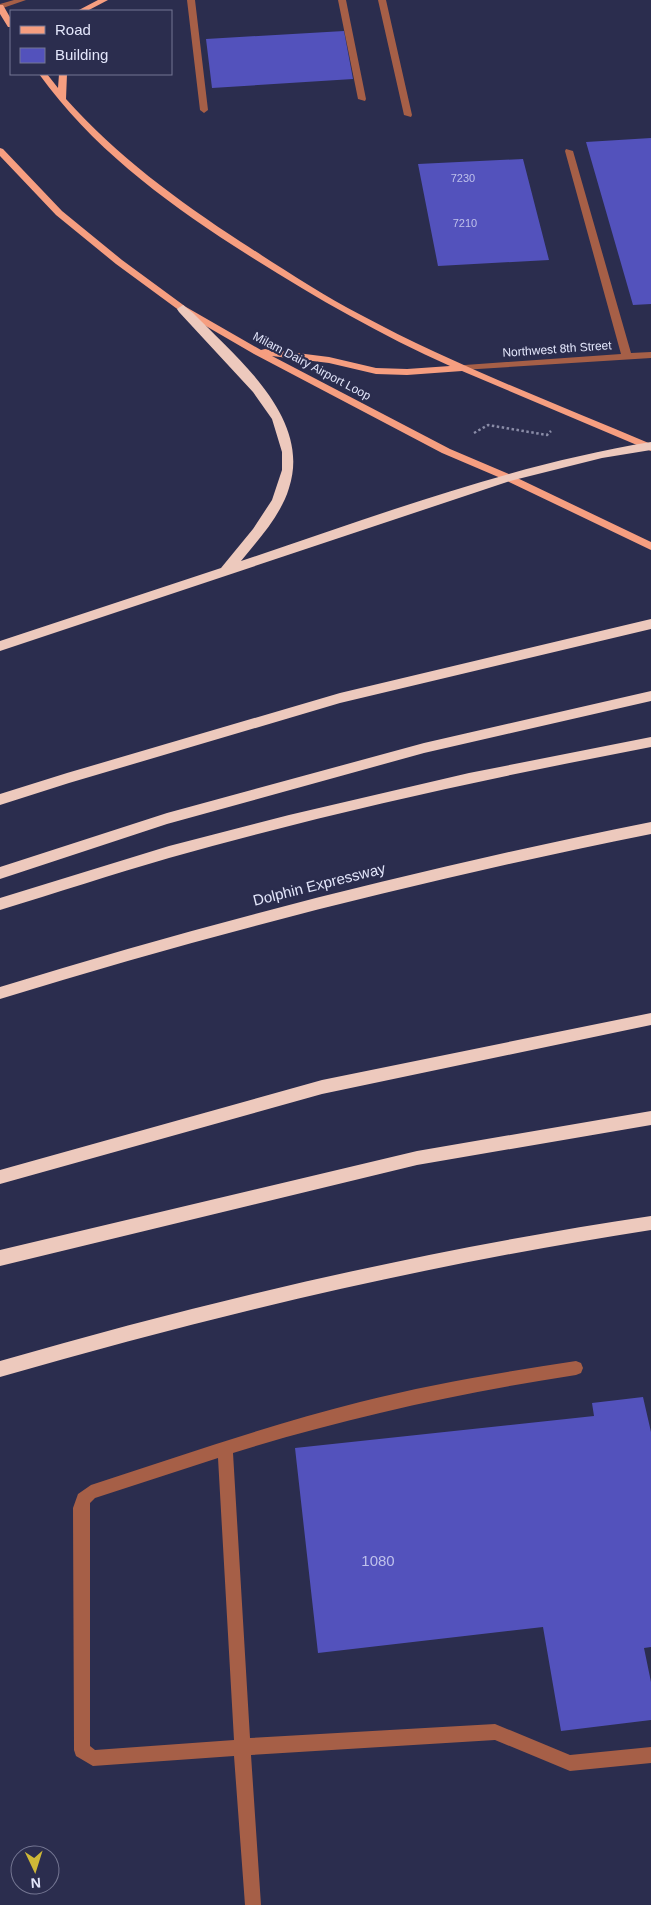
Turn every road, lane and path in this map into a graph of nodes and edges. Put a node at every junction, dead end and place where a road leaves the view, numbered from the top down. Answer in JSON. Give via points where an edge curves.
{"nodes":[{"id":1,"x":22,"y":0,"type":"edge"},
{"id":2,"x":104,"y":0,"type":"edge"},
{"id":3,"x":191,"y":0,"type":"edge"},
{"id":4,"x":342,"y":0,"type":"edge"},
{"id":5,"x":382,"y":0,"type":"edge"},
{"id":6,"x":0,"y":7,"type":"edge"},
{"id":7,"x":83,"y":10,"type":"edge"},
{"id":8,"x":10,"y":23,"type":"edge"},
{"id":9,"x":43,"y":75,"type":"edge"},
{"id":10,"x":63,"y":75,"type":"edge"},
{"id":11,"x":62,"y":99,"type":"junction"},
{"id":12,"x":362,"y":99,"type":"dead end"},
{"id":13,"x":204,"y":110,"type":"dead end"},
{"id":14,"x":408,"y":115,"type":"dead end"},
{"id":15,"x":0,"y":151,"type":"edge"},
{"id":16,"x":569,"y":151,"type":"dead end"},
{"id":17,"x":183,"y":309,"type":"junction"},
{"id":18,"x":257,"y":352,"type":"junction"},
{"id":19,"x":651,"y":355,"type":"edge"},
{"id":20,"x":627,"y":356,"type":"junction"},
{"id":21,"x":465,"y":368,"type":"junction"},
{"id":22,"x":556,"y":428,"type":"dead end"},
{"id":23,"x":474,"y":433,"type":"dead end"},
{"id":24,"x":650,"y":447,"type":"edge"},
{"id":25,"x":508,"y":477,"type":"junction"},
{"id":26,"x":651,"y":546,"type":"edge"},
{"id":27,"x":226,"y":570,"type":"junction"},
{"id":28,"x":647,"y":625,"type":"edge"},
{"id":29,"x":0,"y":646,"type":"edge"},
{"id":30,"x":651,"y":696,"type":"edge"},
{"id":31,"x":651,"y":742,"type":"edge"},
{"id":32,"x":0,"y":800,"type":"edge"},
{"id":33,"x":651,"y":828,"type":"edge"},
{"id":34,"x":0,"y":873,"type":"edge"},
{"id":35,"x":0,"y":904,"type":"edge"},
{"id":36,"x":0,"y":993,"type":"edge"},
{"id":37,"x":651,"y":1019,"type":"edge"},
{"id":38,"x":651,"y":1118,"type":"edge"},
{"id":39,"x":0,"y":1177,"type":"edge"},
{"id":40,"x":651,"y":1223,"type":"edge"},
{"id":41,"x":0,"y":1258,"type":"edge"},
{"id":42,"x":576,"y":1368,"type":"dead end"},
{"id":43,"x":0,"y":1369,"type":"edge"},
{"id":44,"x":226,"y":1450,"type":"junction"},
{"id":45,"x":242,"y":1747,"type":"junction"},
{"id":46,"x":651,"y":1755,"type":"edge"},
{"id":47,"x":254,"y":1905,"type":"edge"}],
"edges":[{"from":1,"to":6,"type":"street"},
{"from":2,"to":7,"type":"main road"},
{"from":3,"to":13,"type":"street"},
{"from":4,"to":12,"type":"street"},
{"from":5,"to":14,"type":"street"},
{"from":6,"to":8,"type":"main road"},
{"from":9,"to":11,"type":"main road"},
{"from":10,"to":11,"type":"main road"},
{"from":11,"to":21,"type":"main road","via":[[147,183],[198,219],[318,295]]},
{"from":15,"to":17,"type":"main road","name":"Milam Dairy Airport Loop","via":[[59,213]]},
{"from":16,"to":20,"type":"street"},
{"from":17,"to":18,"type":"main road","name":"Milam Dairy Airport Loop"},
{"from":17,"to":27,"type":"highway","via":[[262,392],[277,414],[287,439],[289,466],[283,490],[266,522]]},
{"from":18,"to":21,"type":"main road","via":[[328,360],[376,371]]},
{"from":18,"to":25,"type":"main road","name":"Milam Dairy Airport Loop","via":[[446,451]]},
{"from":19,"to":20,"type":"street","name":"Northwest 8th Street"},
{"from":20,"to":21,"type":"street","name":"Northwest 8th Street"},
{"from":21,"to":24,"type":"main road"},
{"from":22,"to":23,"type":"path","via":[[547,435],[488,425]]},
{"from":24,"to":25,"type":"highway"},
{"from":25,"to":26,"type":"main road","name":"Milam Dairy Airport Loop"},
{"from":25,"to":27,"type":"highway"},
{"from":27,"to":29,"type":"highway"},
{"from":28,"to":32,"type":"highway","via":[[340,698]]},
{"from":30,"to":34,"type":"highway","via":[[424,748],[167,819]]},
{"from":31,"to":35,"type":"highway","via":[[513,767],[337,809],[169,852]]},
{"from":33,"to":36,"type":"highway","name":"Dolphin Expressway","via":[[556,846],[293,907]]},
{"from":37,"to":39,"type":"highway","via":[[322,1087]]},
{"from":38,"to":41,"type":"highway","via":[[417,1158]]},
{"from":40,"to":43,"type":"highway","via":[[443,1259],[279,1294],[112,1336]]},
{"from":42,"to":44,"type":"street","via":[[474,1383],[378,1405]]},
{"from":44,"to":45,"type":"street"},
{"from":44,"to":45,"type":"street","via":[[92,1492],[83,1499],[82,1750],[93,1758]]},
{"from":45,"to":46,"type":"street","via":[[495,1732],[570,1762]]},
{"from":45,"to":47,"type":"street"}]}
